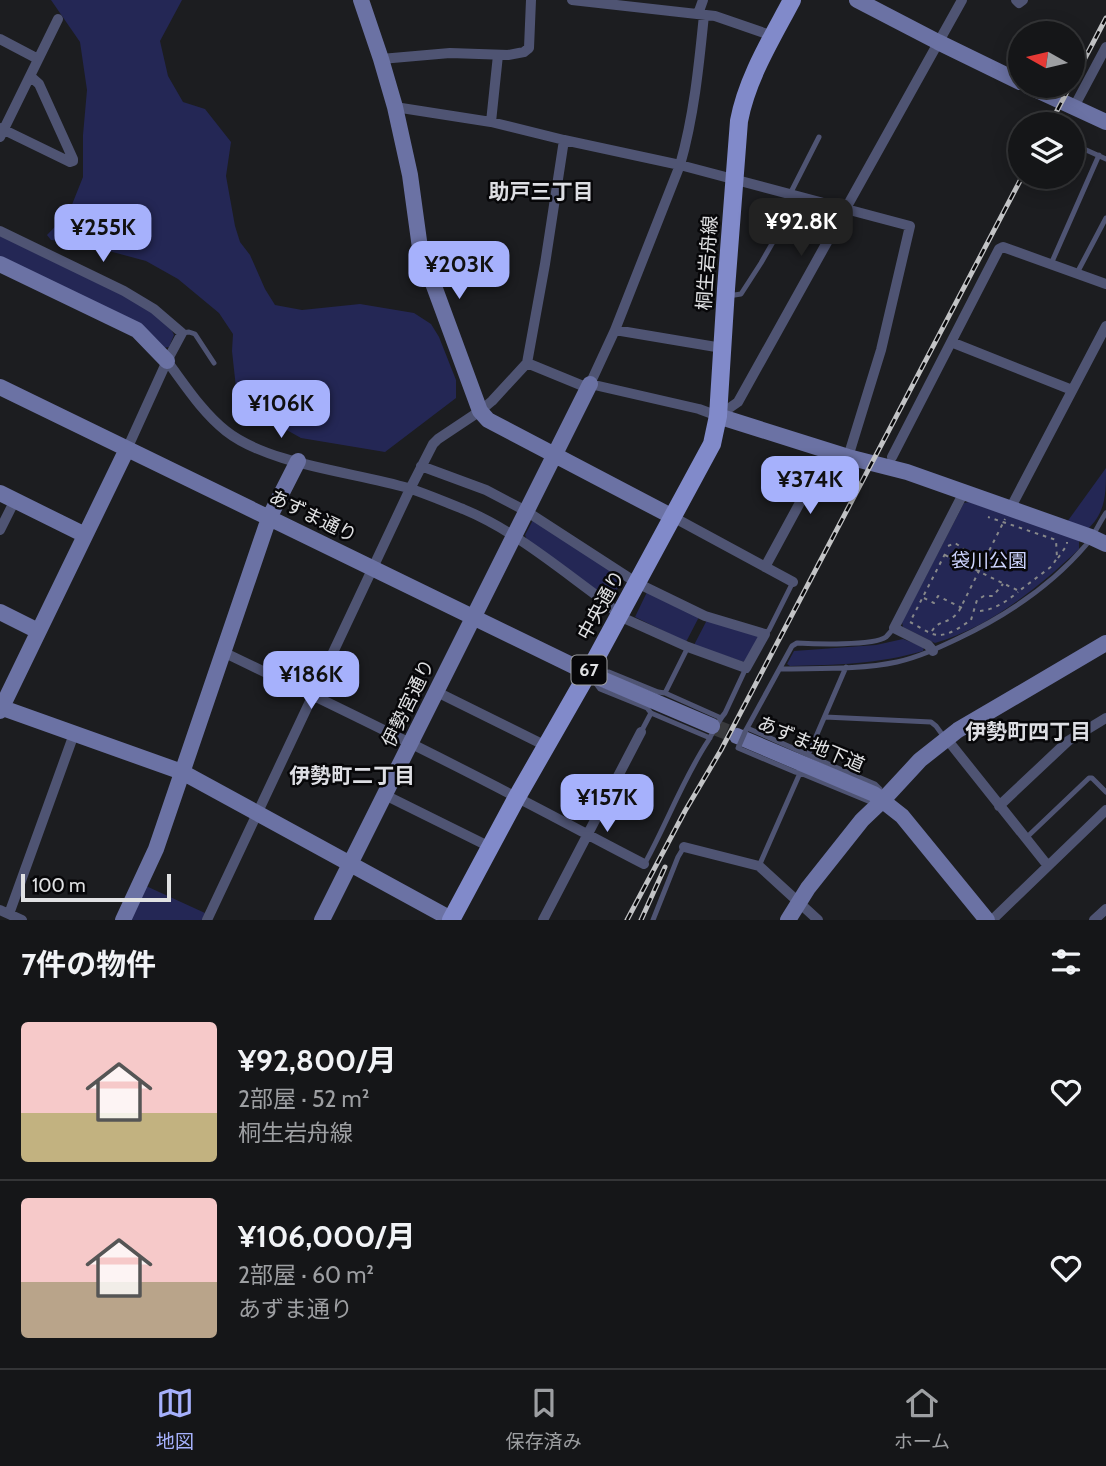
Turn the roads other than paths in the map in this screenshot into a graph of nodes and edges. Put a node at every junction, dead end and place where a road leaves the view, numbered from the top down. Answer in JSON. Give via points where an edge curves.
{"nodes":[{"id":1,"x":360,"y":0,"type":"edge"},
{"id":2,"x":531,"y":0,"type":"edge"},
{"id":3,"x":572,"y":0,"type":"edge"},
{"id":4,"x":703,"y":0,"type":"edge"},
{"id":5,"x":792,"y":0,"type":"edge"},
{"id":6,"x":857,"y":0,"type":"edge"},
{"id":7,"x":962,"y":0,"type":"edge"},
{"id":8,"x":1016,"y":0,"type":"edge"},
{"id":9,"x":1023,"y":0,"type":"edge"},
{"id":10,"x":614,"y":2,"type":"edge"},
{"id":11,"x":701,"y":15,"type":"junction"},
{"id":12,"x":58,"y":19,"type":"dead end"},
{"id":13,"x":773,"y":36,"type":"junction"},
{"id":14,"x":0,"y":39,"type":"edge"},
{"id":15,"x":938,"y":42,"type":"junction"},
{"id":16,"x":1106,"y":47,"type":"edge"},
{"id":17,"x":498,"y":55,"type":"junction"},
{"id":18,"x":38,"y":59,"type":"junction"},
{"id":19,"x":381,"y":59,"type":"junction"},
{"id":20,"x":30,"y":76,"type":"junction"},
{"id":21,"x":1008,"y":76,"type":"edge"},
{"id":22,"x":1054,"y":98,"type":"edge"},
{"id":23,"x":395,"y":107,"type":"junction"},
{"id":24,"x":1074,"y":107,"type":"junction"},
{"id":25,"x":491,"y":122,"type":"junction"},
{"id":26,"x":1106,"y":122,"type":"edge"},
{"id":27,"x":1,"y":131,"type":"edge"},
{"id":28,"x":819,"y":137,"type":"dead end"},
{"id":29,"x":564,"y":140,"type":"junction"},
{"id":30,"x":1085,"y":149,"type":"edge"},
{"id":31,"x":1099,"y":155,"type":"junction"},
{"id":32,"x":1106,"y":159,"type":"edge"},
{"id":33,"x":680,"y":165,"type":"junction"},
{"id":34,"x":734,"y":179,"type":"junction"},
{"id":35,"x":790,"y":194,"type":"junction"},
{"id":36,"x":846,"y":210,"type":"junction"},
{"id":37,"x":1106,"y":218,"type":"edge"},
{"id":38,"x":0,"y":231,"type":"edge"},
{"id":39,"x":0,"y":264,"type":"edge"},
{"id":40,"x":1051,"y":264,"type":"junction"},
{"id":41,"x":1077,"y":273,"type":"junction"},
{"id":42,"x":1106,"y":284,"type":"edge"},
{"id":43,"x":725,"y":297,"type":"junction"},
{"id":44,"x":1106,"y":326,"type":"edge"},
{"id":45,"x":615,"y":330,"type":"junction"},
{"id":46,"x":182,"y":333,"type":"junction"},
{"id":47,"x":951,"y":342,"type":"junction"},
{"id":48,"x":722,"y":348,"type":"junction"},
{"id":49,"x":167,"y":361,"type":"junction"},
{"id":50,"x":214,"y":363,"type":"dead end"},
{"id":51,"x":527,"y":363,"type":"junction"},
{"id":52,"x":589,"y":386,"type":"junction"},
{"id":53,"x":0,"y":387,"type":"edge"},
{"id":54,"x":1072,"y":390,"type":"junction"},
{"id":55,"x":480,"y":411,"type":"junction"},
{"id":56,"x":718,"y":416,"type":"junction"},
{"id":57,"x":127,"y":449,"type":"junction"},
{"id":58,"x":828,"y":451,"type":"junction"},
{"id":59,"x":555,"y":454,"type":"junction"},
{"id":60,"x":848,"y":457,"type":"junction"},
{"id":61,"x":892,"y":457,"type":"dead end"},
{"id":62,"x":298,"y":461,"type":"junction"},
{"id":63,"x":421,"y":466,"type":"junction"},
{"id":64,"x":410,"y":489,"type":"junction"},
{"id":65,"x":964,"y":492,"type":"junction"},
{"id":66,"x":7,"y":497,"type":"edge"},
{"id":67,"x":526,"y":512,"type":"junction"},
{"id":68,"x":1106,"y":513,"type":"edge"},
{"id":69,"x":1007,"y":515,"type":"junction"},
{"id":70,"x":673,"y":517,"type":"junction"},
{"id":71,"x":269,"y":518,"type":"junction"},
{"id":72,"x":0,"y":530,"type":"edge"},
{"id":73,"x":85,"y":535,"type":"junction"},
{"id":74,"x":514,"y":536,"type":"junction"},
{"id":75,"x":1098,"y":541,"type":"edge"},
{"id":76,"x":765,"y":567,"type":"junction"},
{"id":77,"x":373,"y":569,"type":"junction"},
{"id":78,"x":793,"y":582,"type":"joint"},
{"id":79,"x":637,"y":583,"type":"junction"},
{"id":80,"x":0,"y":612,"type":"edge"},
{"id":81,"x":619,"y":616,"type":"junction"},
{"id":82,"x":473,"y":617,"type":"junction"},
{"id":83,"x":894,"y":628,"type":"junction"},
{"id":84,"x":38,"y":631,"type":"junction"},
{"id":85,"x":765,"y":634,"type":"junction"},
{"id":86,"x":1106,"y":643,"type":"edge"},
{"id":87,"x":688,"y":647,"type":"junction"},
{"id":88,"x":933,"y":651,"type":"junction"},
{"id":89,"x":223,"y":652,"type":"junction"},
{"id":90,"x":746,"y":667,"type":"junction"},
{"id":91,"x":846,"y":667,"type":"junction"},
{"id":92,"x":780,"y":668,"type":"junction"},
{"id":93,"x":588,"y":673,"type":"junction"},
{"id":94,"x":437,"y":692,"type":"junction"},
{"id":95,"x":665,"y":693,"type":"junction"},
{"id":96,"x":314,"y":695,"type":"junction"},
{"id":97,"x":0,"y":708,"type":"edge"},
{"id":98,"x":651,"y":713,"type":"junction"},
{"id":99,"x":825,"y":717,"type":"junction"},
{"id":100,"x":1106,"y":718,"type":"edge"},
{"id":101,"x":714,"y":727,"type":"junction"},
{"id":102,"x":641,"y":732,"type":"joint"},
{"id":103,"x":74,"y":734,"type":"junction"},
{"id":104,"x":742,"y":735,"type":"junction"},
{"id":105,"x":946,"y":738,"type":"junction"},
{"id":106,"x":411,"y":744,"type":"junction"},
{"id":107,"x":547,"y":746,"type":"junction"},
{"id":108,"x":811,"y":757,"type":"junction"},
{"id":109,"x":182,"y":772,"type":"junction"},
{"id":110,"x":800,"y":772,"type":"junction"},
{"id":111,"x":1106,"y":792,"type":"edge"},
{"id":112,"x":385,"y":795,"type":"junction"},
{"id":113,"x":517,"y":797,"type":"junction"},
{"id":114,"x":883,"y":800,"type":"junction"},
{"id":115,"x":999,"y":806,"type":"junction"},
{"id":116,"x":1106,"y":810,"type":"edge"},
{"id":117,"x":258,"y":813,"type":"junction"},
{"id":118,"x":588,"y":836,"type":"junction"},
{"id":119,"x":1026,"y":838,"type":"junction"},
{"id":120,"x":491,"y":847,"type":"junction"},
{"id":121,"x":684,"y":847,"type":"joint"},
{"id":122,"x":350,"y":864,"type":"junction"},
{"id":123,"x":644,"y":864,"type":"joint"},
{"id":124,"x":760,"y":866,"type":"junction"},
{"id":125,"x":1048,"y":866,"type":"junction"},
{"id":126,"x":799,"y":902,"type":"junction"},
{"id":127,"x":1106,"y":909,"type":"edge"},
{"id":128,"x":4,"y":912,"type":"edge"},
{"id":129,"x":22,"y":920,"type":"edge"},
{"id":130,"x":123,"y":920,"type":"edge"},
{"id":131,"x":207,"y":920,"type":"edge"},
{"id":132,"x":322,"y":920,"type":"edge"},
{"id":133,"x":452,"y":920,"type":"edge"},
{"id":134,"x":543,"y":920,"type":"edge"},
{"id":135,"x":653,"y":920,"type":"edge"},
{"id":136,"x":788,"y":920,"type":"edge"},
{"id":137,"x":818,"y":920,"type":"edge"},
{"id":138,"x":990,"y":920,"type":"edge"},
{"id":139,"x":1094,"y":920,"type":"edge"}],
"edges":[{"from":1,"to":19,"type":"street"},
{"from":2,"to":17,"type":"street","via":[[528,48]]},
{"from":3,"to":10,"type":"street"},
{"from":4,"to":11,"type":"street"},
{"from":5,"to":13,"type":"main road","name":"桐生岩舟線","number":"67"},
{"from":6,"to":15,"type":"street"},
{"from":7,"to":15,"type":"street"},
{"from":8,"to":9,"type":"street"},
{"from":10,"to":11,"type":"street"},
{"from":11,"to":13,"type":"street"},
{"from":11,"to":33,"type":"street","via":[[698,77]]},
{"from":12,"to":18,"type":"street"},
{"from":13,"to":34,"type":"main road","name":"桐生岩舟線","number":"67","via":[[742,104]]},
{"from":14,"to":18,"type":"street"},
{"from":15,"to":21,"type":"street"},
{"from":15,"to":36,"type":"street"},
{"from":16,"to":24,"type":"street"},
{"from":17,"to":19,"type":"street","via":[[450,53]]},
{"from":17,"to":25,"type":"street"},
{"from":18,"to":20,"type":"street"},
{"from":19,"to":23,"type":"street"},
{"from":20,"to":27,"type":"street"},
{"from":20,"to":27,"type":"street","via":[[39,84],[73,162]]},
{"from":22,"to":24,"type":"street"},
{"from":23,"to":25,"type":"street"},
{"from":23,"to":55,"type":"street","via":[[420,248]]},
{"from":24,"to":26,"type":"street"},
{"from":25,"to":29,"type":"street"},
{"from":28,"to":35,"type":"lane"},
{"from":29,"to":33,"type":"street"},
{"from":29,"to":51,"type":"street"},
{"from":30,"to":31,"type":"lane"},
{"from":31,"to":32,"type":"lane"},
{"from":31,"to":40,"type":"lane"},
{"from":33,"to":34,"type":"street"},
{"from":33,"to":45,"type":"street"},
{"from":34,"to":35,"type":"street"},
{"from":34,"to":43,"type":"main road","name":"桐生岩舟線","number":"67"},
{"from":35,"to":36,"type":"street"},
{"from":35,"to":43,"type":"lane","via":[[761,263],[741,294]]},
{"from":36,"to":56,"type":"street","via":[[738,402]]},
{"from":36,"to":60,"type":"street","via":[[910,226],[881,350]]},
{"from":37,"to":41,"type":"lane"},
{"from":38,"to":46,"type":"street","via":[[124,291]]},
{"from":39,"to":49,"type":"street","via":[[137,330]]},
{"from":40,"to":41,"type":"street"},
{"from":40,"to":47,"type":"street","via":[[999,248]]},
{"from":41,"to":42,"type":"street"},
{"from":43,"to":48,"type":"main road","name":"桐生岩舟線","number":"67"},
{"from":44,"to":54,"type":"street"},
{"from":45,"to":48,"type":"street"},
{"from":45,"to":52,"type":"street"},
{"from":46,"to":49,"type":"street"},
{"from":46,"to":50,"type":"lane","via":[[195,334]]},
{"from":47,"to":54,"type":"street"},
{"from":47,"to":61,"type":"street"},
{"from":48,"to":56,"type":"main road","name":"桐生岩舟線","number":"67"},
{"from":49,"to":57,"type":"street"},
{"from":49,"to":62,"type":"street","via":[[227,432],[264,451]]},
{"from":51,"to":52,"type":"street"},
{"from":51,"to":55,"type":"street"},
{"from":52,"to":56,"type":"street"},
{"from":52,"to":59,"type":"street","name":"伊勢宮通り"},
{"from":53,"to":57,"type":"street","name":"あずま通り"},
{"from":54,"to":69,"type":"street"},
{"from":55,"to":59,"type":"street","via":[[488,420]]},
{"from":55,"to":63,"type":"street","via":[[438,439]]},
{"from":56,"to":58,"type":"street"},
{"from":56,"to":70,"type":"main road","name":"中央通り","number":"67","via":[[712,444]]},
{"from":57,"to":71,"type":"street","name":"あずま通り"},
{"from":57,"to":73,"type":"street"},
{"from":58,"to":60,"type":"street"},
{"from":58,"to":76,"type":"street"},
{"from":59,"to":67,"type":"street","name":"伊勢宮通り"},
{"from":59,"to":70,"type":"street"},
{"from":60,"to":65,"type":"street"},
{"from":62,"to":64,"type":"street"},
{"from":62,"to":71,"type":"street"},
{"from":63,"to":64,"type":"street"},
{"from":63,"to":67,"type":"street","via":[[486,490]]},
{"from":64,"to":74,"type":"street"},
{"from":64,"to":77,"type":"street"},
{"from":65,"to":69,"type":"street"},
{"from":65,"to":83,"type":"street"},
{"from":66,"to":72,"type":"street"},
{"from":66,"to":73,"type":"street"},
{"from":67,"to":74,"type":"street","name":"伊勢宮通り"},
{"from":67,"to":79,"type":"street"},
{"from":68,"to":75,"type":"lane"},
{"from":69,"to":75,"type":"street"},
{"from":70,"to":76,"type":"street"},
{"from":70,"to":79,"type":"main road","name":"中央通り","number":"67"},
{"from":71,"to":77,"type":"street","name":"あずま通り"},
{"from":71,"to":89,"type":"street"},
{"from":73,"to":84,"type":"street"},
{"from":74,"to":81,"type":"street"},
{"from":74,"to":82,"type":"street","name":"伊勢宮通り"},
{"from":75,"to":88,"type":"lane","via":[[1088,543],[1051,580],[993,622]]},
{"from":76,"to":78,"type":"street"},
{"from":77,"to":82,"type":"street","name":"あずま通り"},
{"from":77,"to":96,"type":"street"},
{"from":78,"to":85,"type":"lane"},
{"from":79,"to":81,"type":"main road","name":"中央通り","number":"67"},
{"from":79,"to":85,"type":"street","via":[[705,616]]},
{"from":80,"to":84,"type":"street"},
{"from":81,"to":87,"type":"street"},
{"from":81,"to":93,"type":"main road","name":"中央通り","number":"67"},
{"from":82,"to":93,"type":"street","name":"あずま通り"},
{"from":82,"to":94,"type":"street","name":"伊勢宮通り"},
{"from":83,"to":88,"type":"street"},
{"from":83,"to":92,"type":"lane","via":[[880,639],[797,643]]},
{"from":84,"to":97,"type":"street"},
{"from":85,"to":90,"type":"street"},
{"from":86,"to":105,"type":"street"},
{"from":87,"to":90,"type":"street"},
{"from":87,"to":95,"type":"lane"},
{"from":88,"to":91,"type":"lane","via":[[897,662]]},
{"from":89,"to":96,"type":"street"},
{"from":89,"to":109,"type":"street"},
{"from":90,"to":101,"type":"lane","via":[[726,713]]},
{"from":91,"to":92,"type":"lane"},
{"from":91,"to":99,"type":"lane"},
{"from":92,"to":104,"type":"lane"},
{"from":93,"to":95,"type":"lane","via":[[609,672]]},
{"from":93,"to":98,"type":"lane","via":[[600,689]]},
{"from":93,"to":101,"type":"street","name":"あずま通り"},
{"from":93,"to":107,"type":"main road","name":"中央通り","number":"67"},
{"from":94,"to":106,"type":"street","name":"伊勢宮通り"},
{"from":94,"to":107,"type":"street"},
{"from":95,"to":101,"type":"lane"},
{"from":96,"to":106,"type":"street"},
{"from":96,"to":117,"type":"street"},
{"from":97,"to":103,"type":"street"},
{"from":98,"to":101,"type":"lane"},
{"from":98,"to":102,"type":"lane"},
{"from":99,"to":105,"type":"lane","via":[[931,722]]},
{"from":99,"to":108,"type":"lane"},
{"from":100,"to":115,"type":"street","via":[[1068,741]]},
{"from":101,"to":123,"type":"lane"},
{"from":102,"to":118,"type":"street"},
{"from":103,"to":109,"type":"street"},
{"from":103,"to":128,"type":"street"},
{"from":104,"to":108,"type":"lane"},
{"from":104,"to":110,"type":"lane","via":[[738,748]]},
{"from":104,"to":114,"type":"street","name":"あずま地下道"},
{"from":105,"to":114,"type":"street"},
{"from":105,"to":115,"type":"street"},
{"from":106,"to":112,"type":"street","name":"伊勢宮通り"},
{"from":106,"to":113,"type":"street"},
{"from":107,"to":113,"type":"main road","name":"中央通り","number":"67"},
{"from":108,"to":114,"type":"lane","via":[[874,784]]},
{"from":109,"to":117,"type":"street"},
{"from":109,"to":130,"type":"street","via":[[156,849]]},
{"from":110,"to":114,"type":"lane","via":[[868,801]]},
{"from":110,"to":124,"type":"lane"},
{"from":111,"to":119,"type":"lane","via":[[1089,778]]},
{"from":112,"to":120,"type":"street"},
{"from":112,"to":122,"type":"street","name":"伊勢宮通り"},
{"from":113,"to":118,"type":"street"},
{"from":113,"to":120,"type":"main road","name":"中央通り","number":"67"},
{"from":114,"to":126,"type":"street"},
{"from":114,"to":138,"type":"street","via":[[902,816]]},
{"from":115,"to":119,"type":"street"},
{"from":116,"to":125,"type":"street"},
{"from":117,"to":122,"type":"street"},
{"from":117,"to":131,"type":"street"},
{"from":118,"to":123,"type":"street"},
{"from":118,"to":134,"type":"street"},
{"from":119,"to":125,"type":"street"},
{"from":120,"to":133,"type":"main road","name":"中央通り","number":"67"},
{"from":121,"to":124,"type":"street"},
{"from":121,"to":135,"type":"lane"},
{"from":122,"to":132,"type":"street","name":"伊勢宮通り"},
{"from":122,"to":133,"type":"street"},
{"from":124,"to":126,"type":"street"},
{"from":125,"to":138,"type":"street"},
{"from":126,"to":136,"type":"street"},
{"from":126,"to":137,"type":"street"},
{"from":127,"to":139,"type":"street"},
{"from":128,"to":129,"type":"street"}]}
